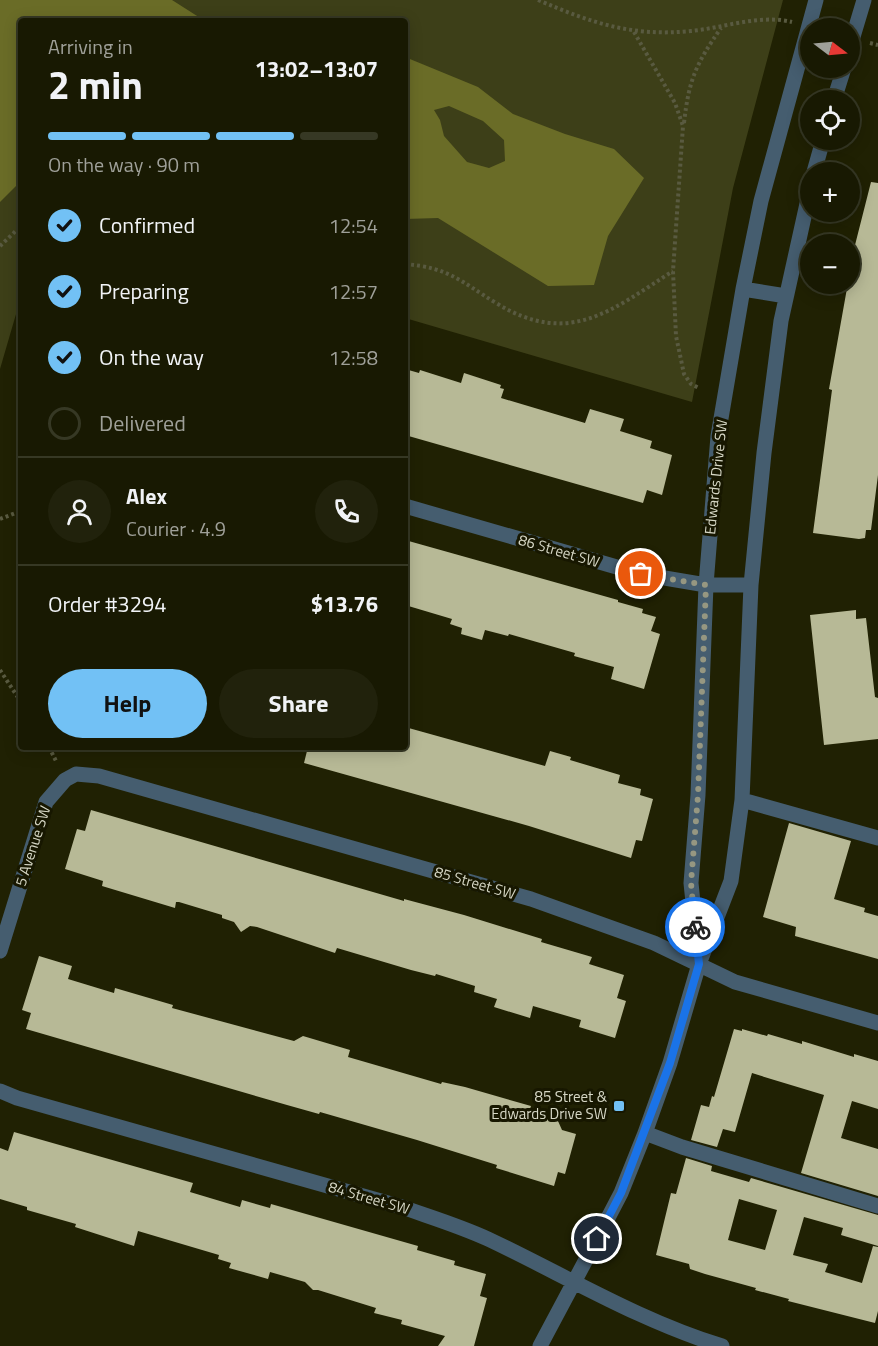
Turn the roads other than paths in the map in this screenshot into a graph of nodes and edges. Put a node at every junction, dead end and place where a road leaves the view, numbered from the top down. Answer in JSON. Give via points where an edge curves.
{"nodes":[{"id":1,"x":816,"y":0,"type":"edge"},
{"id":2,"x":864,"y":0,"type":"edge"},
{"id":3,"x":859,"y":18,"type":"edge"},
{"id":4,"x":803,"y":222,"type":"edge"},
{"id":5,"x":743,"y":289,"type":"junction"},
{"id":6,"x":786,"y":296,"type":"junction"},
{"id":7,"x":408,"y":507,"type":"edge"},
{"id":8,"x":706,"y":585,"type":"junction"},
{"id":9,"x":751,"y":585,"type":"junction"},
{"id":10,"x":65,"y":780,"type":"joint"},
{"id":11,"x":742,"y":800,"type":"junction"},
{"id":12,"x":878,"y":838,"type":"edge"},
{"id":13,"x":0,"y":951,"type":"edge"},
{"id":14,"x":699,"y":964,"type":"junction"},
{"id":15,"x":878,"y":1023,"type":"edge"},
{"id":16,"x":0,"y":1090,"type":"edge"},
{"id":17,"x":645,"y":1133,"type":"junction"},
{"id":18,"x":878,"y":1206,"type":"edge"},
{"id":19,"x":575,"y":1284,"type":"junction"},
{"id":20,"x":540,"y":1346,"type":"edge"},
{"id":21,"x":722,"y":1346,"type":"edge"}],
"edges":[{"from":1,"to":5,"type":"street","name":"Edwards Drive SW","via":[[761,201]]},
{"from":2,"to":3,"type":"street"},
{"from":4,"to":6,"type":"street","name":"Edwards Drive SW"},
{"from":5,"to":6,"type":"street"},
{"from":5,"to":8,"type":"street","name":"Edwards Drive SW","via":[[718,436]]},
{"from":6,"to":9,"type":"street","name":"Edwards Drive SW"},
{"from":7,"to":8,"type":"street","name":"86 Street SW","via":[[641,574]]},
{"from":8,"to":9,"type":"street","name":"86 Street SW"},
{"from":8,"to":14,"type":"street","name":"Edwards Drive SW","via":[[691,883]]},
{"from":9,"to":11,"type":"street","name":"Edwards Drive SW"},
{"from":10,"to":13,"type":"street","name":"5 Avenue SW","via":[[55,789],[40,816]]},
{"from":10,"to":14,"type":"street","name":"85 Street SW","via":[[76,774],[99,776],[531,899],[654,943]]},
{"from":11,"to":12,"type":"street"},
{"from":11,"to":14,"type":"street","name":"Edwards Drive SW","via":[[731,881]]},
{"from":14,"to":15,"type":"street","name":"85 Street SW","via":[[735,982]]},
{"from":14,"to":17,"type":"street","name":"Edwards Drive SW"},
{"from":16,"to":19,"type":"street","name":"84 Street SW","via":[[402,1207],[488,1239]]},
{"from":17,"to":18,"type":"street"},
{"from":17,"to":19,"type":"street","name":"Edwards Drive SW","via":[[621,1193]]},
{"from":19,"to":20,"type":"street","name":"Edwards Drive SW"},
{"from":19,"to":21,"type":"street","name":"84 Street SW","via":[[663,1325]]}]}
